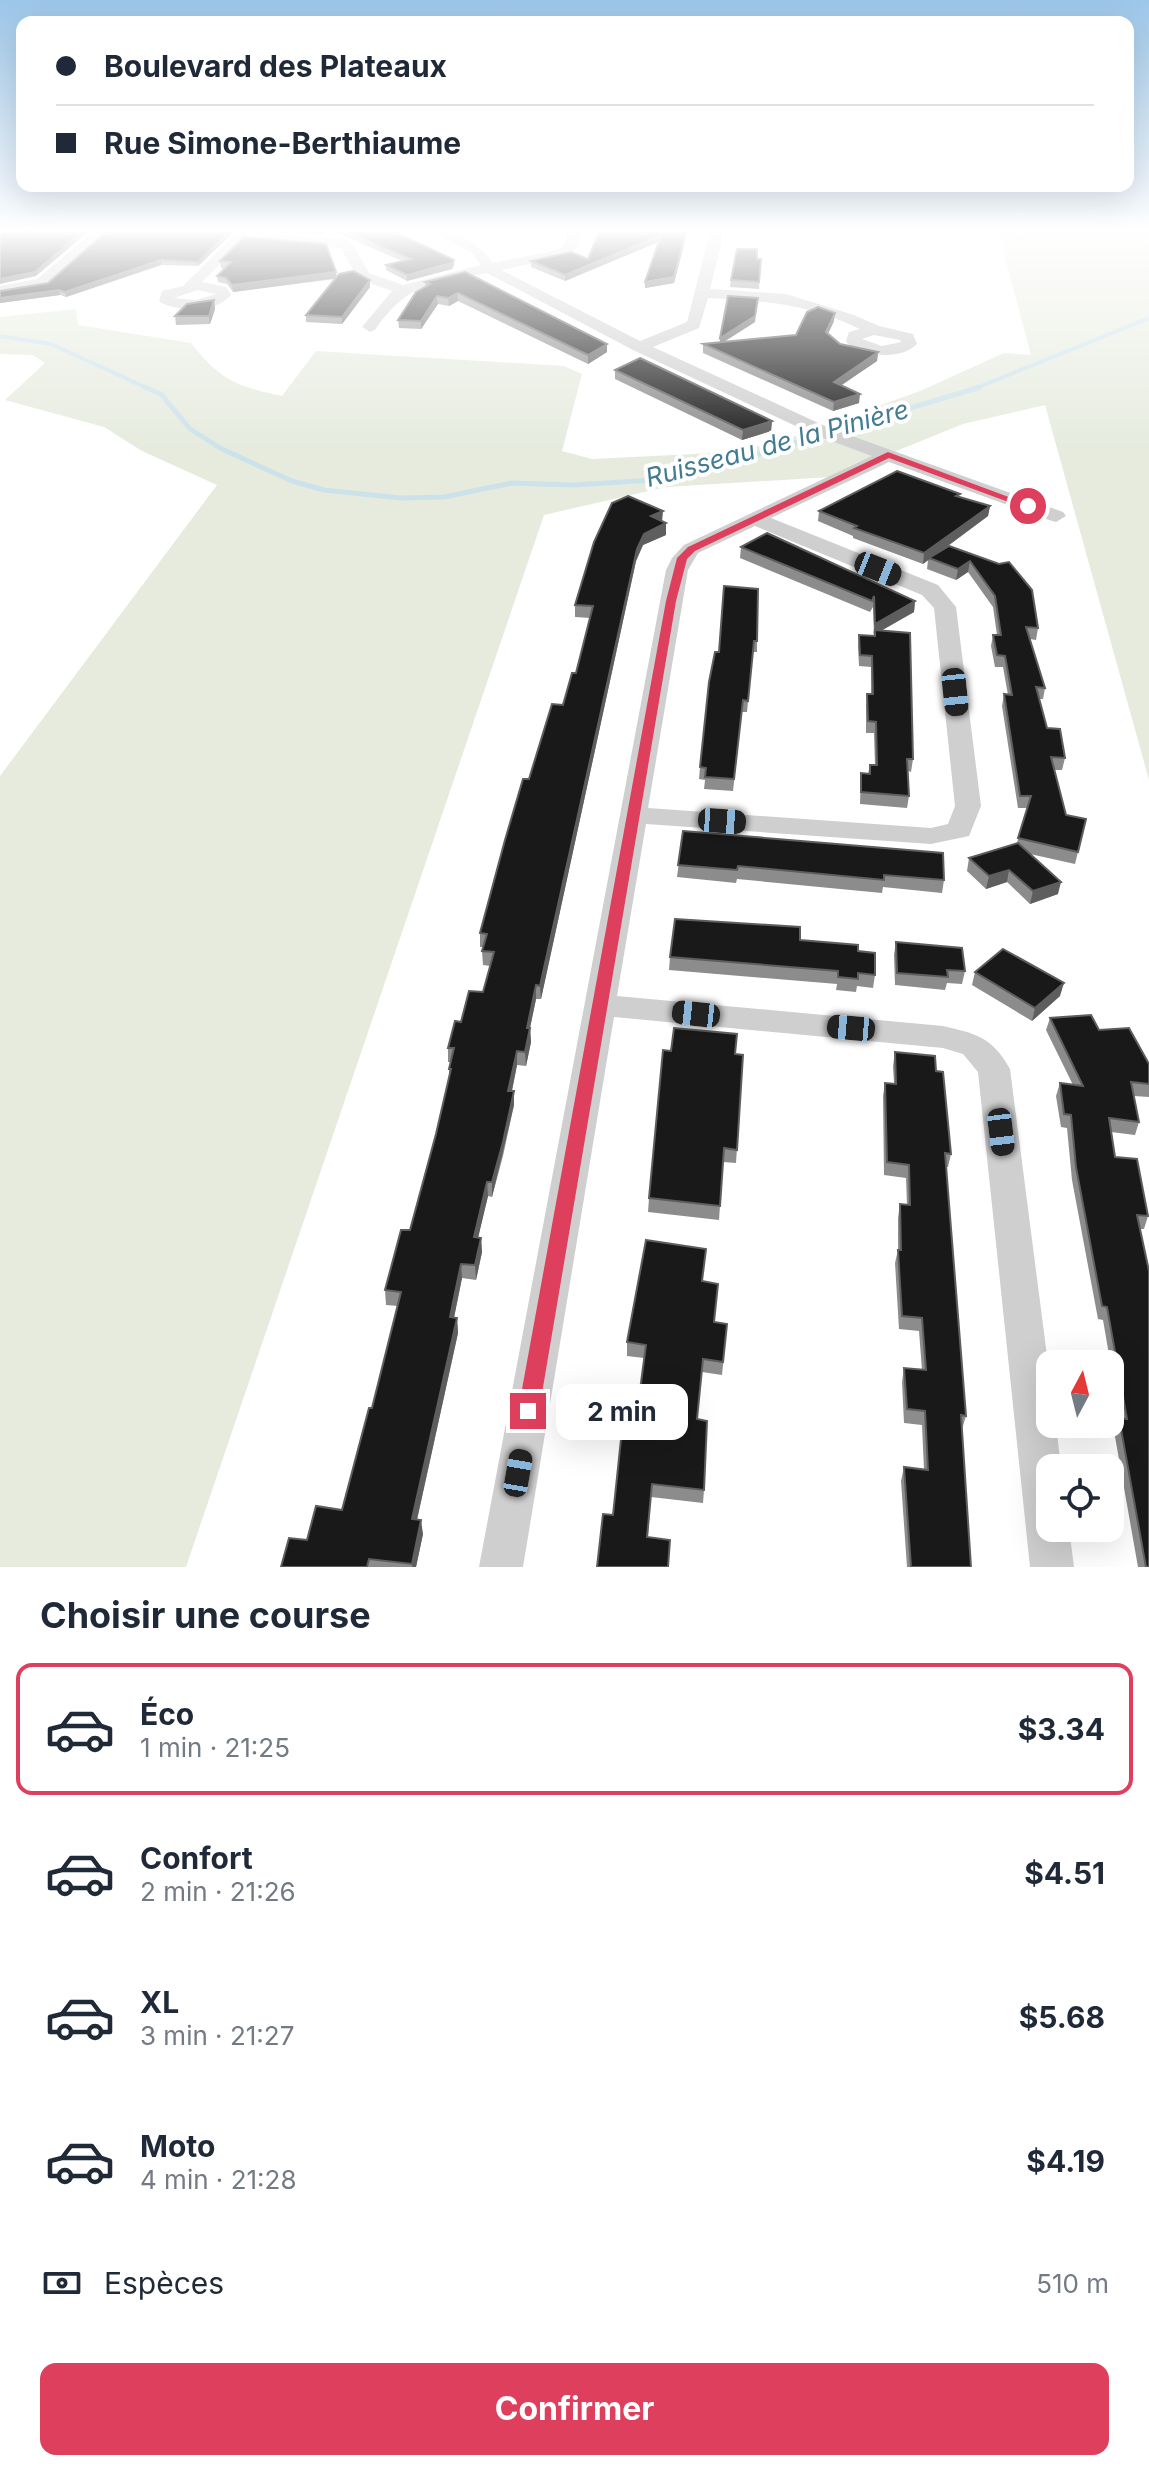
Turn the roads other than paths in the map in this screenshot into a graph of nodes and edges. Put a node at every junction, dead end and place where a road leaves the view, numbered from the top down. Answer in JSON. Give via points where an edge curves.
{"nodes":[{"id":1,"x":386,"y":305,"type":"edge"},
{"id":2,"x":556,"y":305,"type":"edge"},
{"id":3,"x":699,"y":305,"type":"edge"},
{"id":4,"x":808,"y":305,"type":"edge"},
{"id":5,"x":370,"y":327,"type":"dead end"},
{"id":6,"x":874,"y":330,"type":"dead end"},
{"id":7,"x":639,"y":347,"type":"junction"},
{"id":8,"x":888,"y":455,"type":"junction"},
{"id":9,"x":1056,"y":516,"type":"dead end"},
{"id":10,"x":758,"y":520,"type":"junction"},
{"id":11,"x":633,"y":815,"type":"junction"},
{"id":12,"x":599,"y":1005,"type":"junction"},
{"id":13,"x":501,"y":1567,"type":"edge"},
{"id":14,"x":1052,"y":1567,"type":"edge"}],
"edges":[{"from":1,"to":5,"type":"street"},
{"from":2,"to":7,"type":"street"},
{"from":3,"to":7,"type":"street","via":[[694,325]]},
{"from":4,"to":6,"type":"street"},
{"from":7,"to":8,"type":"street","via":[[821,431]]},
{"from":8,"to":9,"type":"street"},
{"from":8,"to":10,"type":"street"},
{"from":10,"to":11,"type":"street","via":[[691,549],[682,558]]},
{"from":10,"to":11,"type":"street","via":[[930,590],[945,607],[968,806],[959,830],[931,836]]},
{"from":11,"to":12,"type":"street"},
{"from":12,"to":13,"type":"street"},
{"from":12,"to":14,"type":"street","via":[[943,1037],[974,1045],[994,1069]]}]}
